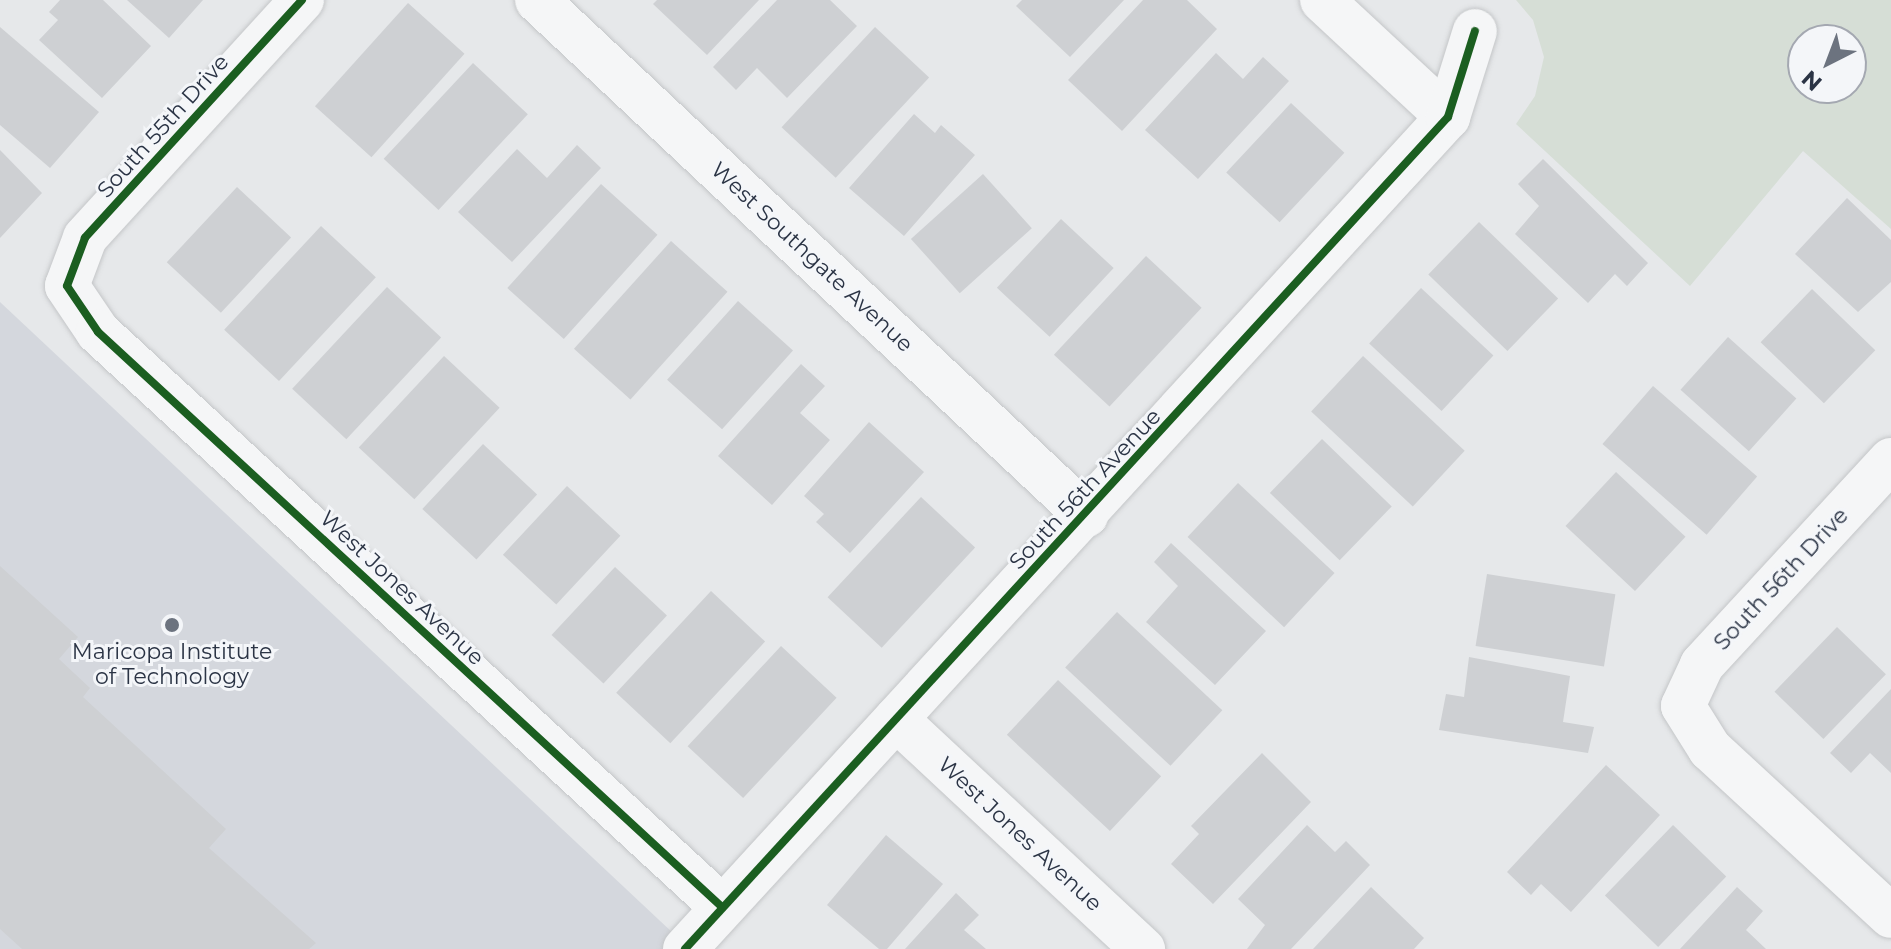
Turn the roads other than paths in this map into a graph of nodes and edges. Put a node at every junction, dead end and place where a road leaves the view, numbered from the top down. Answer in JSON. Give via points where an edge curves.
{"nodes":[{"id":1,"x":302,"y":0,"type":"edge"},
{"id":2,"x":537,"y":0,"type":"edge"},
{"id":3,"x":1322,"y":0,"type":"edge"},
{"id":4,"x":1475,"y":31,"type":"dead end"},
{"id":5,"x":1448,"y":117,"type":"junction"},
{"id":6,"x":67,"y":286,"type":"joint"},
{"id":7,"x":1891,"y":460,"type":"edge"},
{"id":8,"x":1086,"y":515,"type":"junction"},
{"id":9,"x":896,"y":719,"type":"junction"},
{"id":10,"x":722,"y":907,"type":"junction"},
{"id":11,"x":1891,"y":916,"type":"edge"},
{"id":12,"x":685,"y":949,"type":"edge"},
{"id":13,"x":1143,"y":949,"type":"edge"}],
"edges":[{"from":1,"to":6,"type":"street","name":"South 55th Drive","via":[[85,238]]},
{"from":2,"to":8,"type":"street","name":"West Southgate Avenue"},
{"from":3,"to":5,"type":"street"},
{"from":4,"to":5,"type":"street","name":"South 56th Avenue"},
{"from":5,"to":8,"type":"street","name":"South 56th Avenue"},
{"from":6,"to":10,"type":"street","name":"West Jones Avenue","via":[[98,332]]},
{"from":7,"to":11,"type":"street","name":"South 56th Drive","via":[[1702,665],[1683,706],[1710,749]]},
{"from":8,"to":9,"type":"street","name":"South 56th Avenue"},
{"from":9,"to":10,"type":"street","name":"South 56th Avenue"},
{"from":9,"to":13,"type":"street","name":"West Jones Avenue"},
{"from":10,"to":12,"type":"street","name":"South 56th Avenue"}]}
